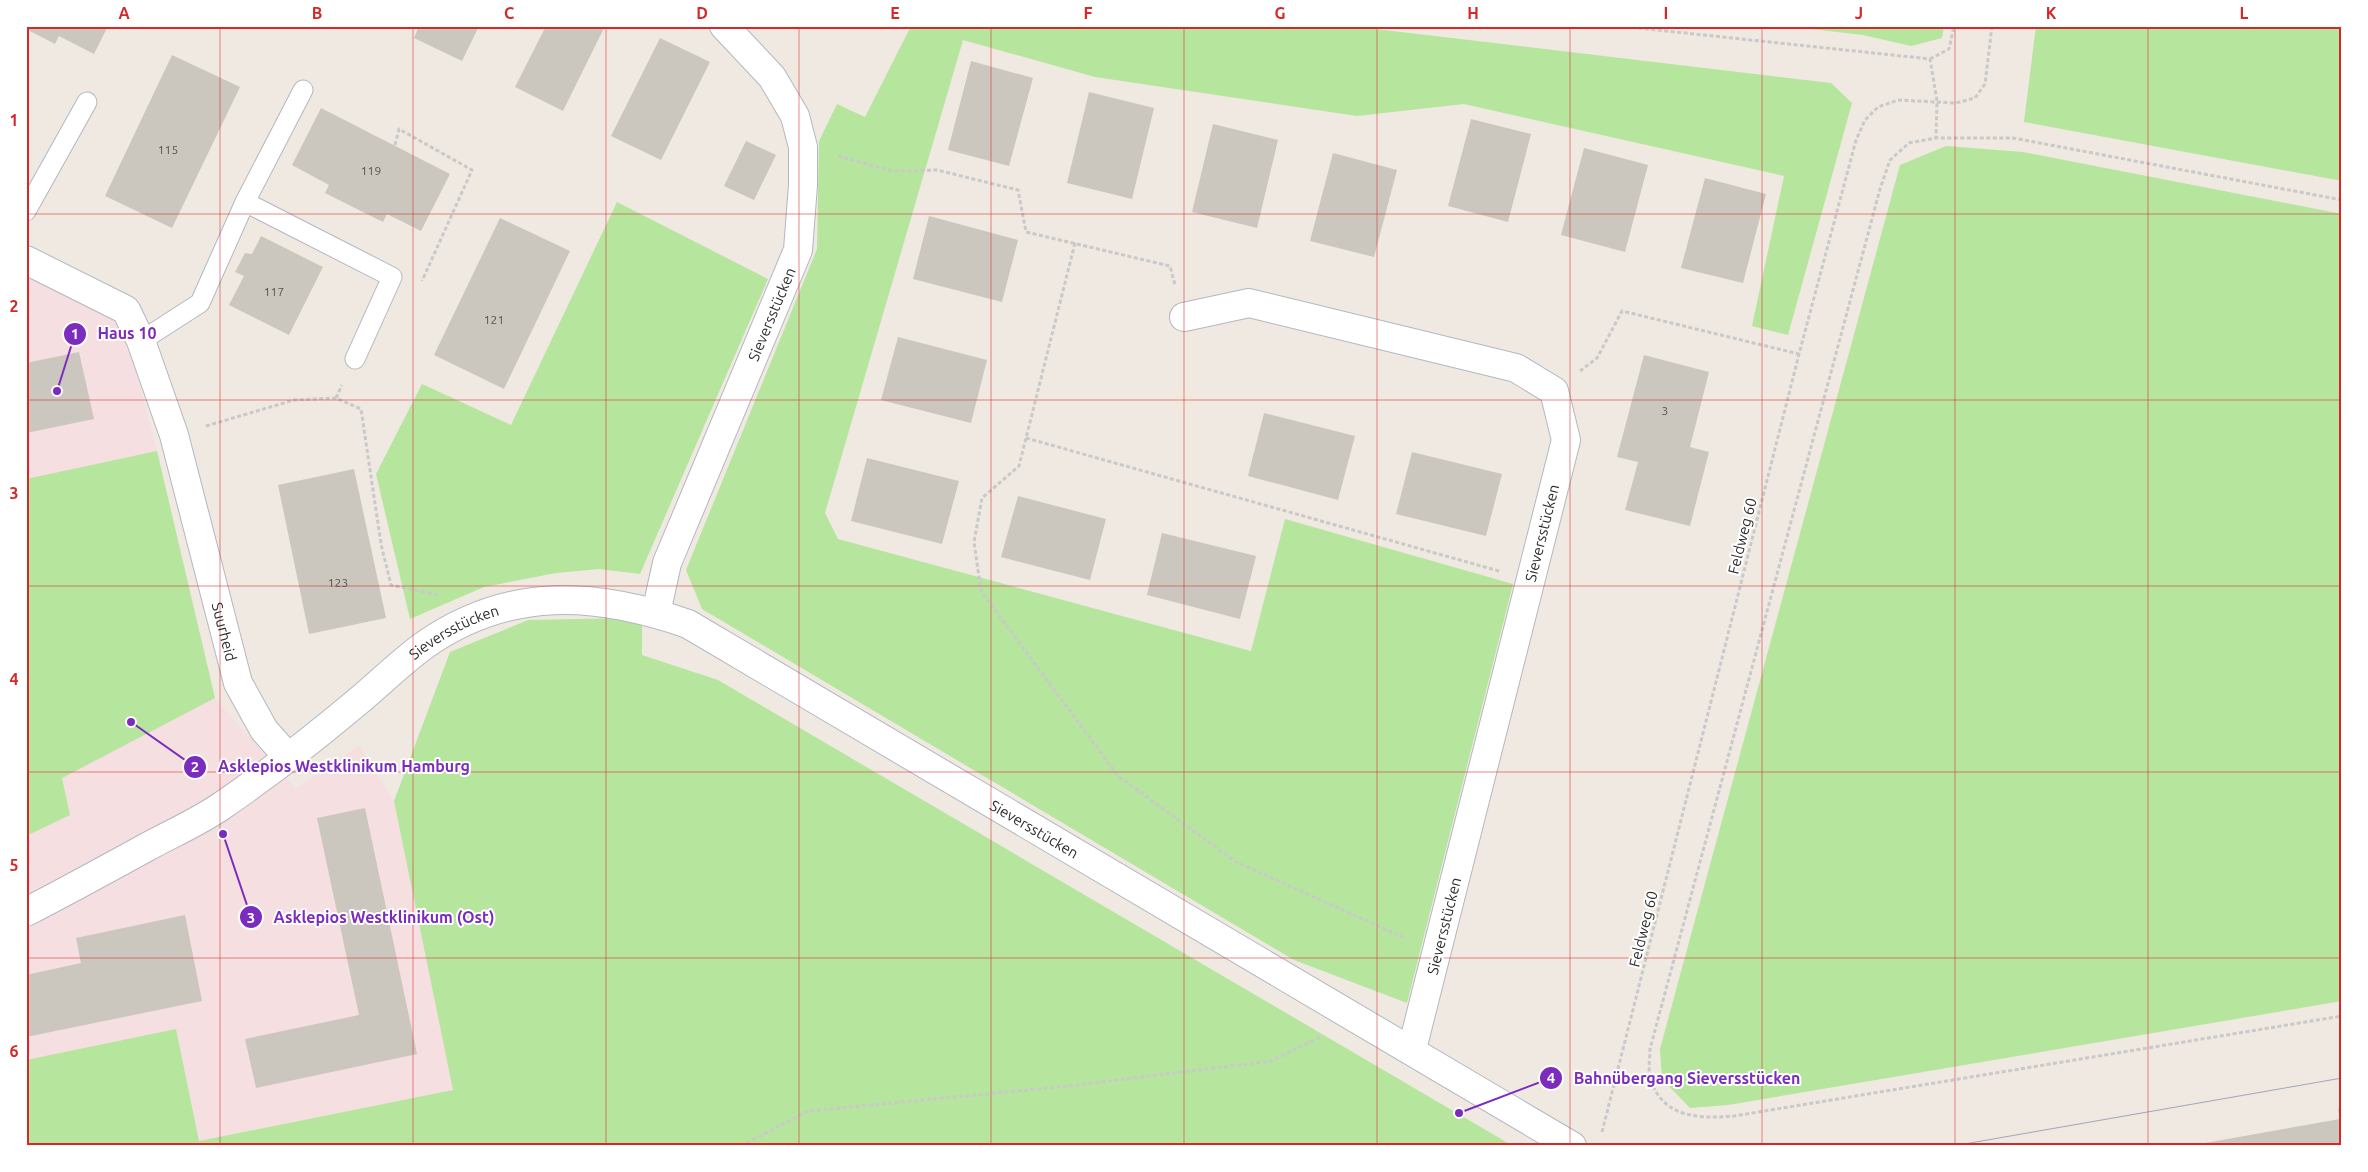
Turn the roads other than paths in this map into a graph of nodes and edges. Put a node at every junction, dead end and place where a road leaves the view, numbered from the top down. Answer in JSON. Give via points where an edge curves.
{"nodes":[{"id":1,"x":724,"y":26,"type":"edge"},
{"id":2,"x":303,"y":90,"type":"dead end"},
{"id":3,"x":87,"y":102,"type":"dead end"},
{"id":4,"x":245,"y":202,"type":"junction"},
{"id":5,"x":26,"y":211,"type":"edge"},
{"id":6,"x":26,"y":260,"type":"edge"},
{"id":7,"x":1184,"y":317,"type":"road end"},
{"id":8,"x":141,"y":342,"type":"junction"},
{"id":9,"x":355,"y":359,"type":"dead end"},
{"id":10,"x":656,"y":613,"type":"junction"},
{"id":11,"x":288,"y":757,"type":"junction"},
{"id":12,"x":26,"y":912,"type":"edge"},
{"id":13,"x":1412,"y":1050,"type":"junction"},
{"id":14,"x":1572,"y":1146,"type":"edge"}],
"edges":[{"from":1,"to":10,"type":"street","name":"Sieversstücken","via":[[772,77],[795,116],[803,146],[798,250],[667,563]]},
{"from":2,"to":4,"type":"lane"},
{"from":3,"to":5,"type":"lane"},
{"from":4,"to":8,"type":"lane","via":[[200,303]]},
{"from":4,"to":9,"type":"lane","via":[[392,277]]},
{"from":6,"to":8,"type":"street","name":"Suurheid","via":[[126,310]]},
{"from":7,"to":13,"type":"street","name":"Sieversstücken","via":[[1249,304],[1516,368],[1554,391],[1566,440]]},
{"from":8,"to":11,"type":"street","name":"Suurheid","via":[[174,435],[238,683],[264,730]]},
{"from":10,"to":11,"type":"street","name":"Sieversstücken","via":[[603,601],[547,601],[521,604],[470,620],[425,645]]},
{"from":10,"to":13,"type":"street","name":"Sieversstücken","via":[[688,624]]},
{"from":11,"to":12,"type":"street","via":[[211,813]]},
{"from":13,"to":14,"type":"street","name":"Sieversstücken"}]}
